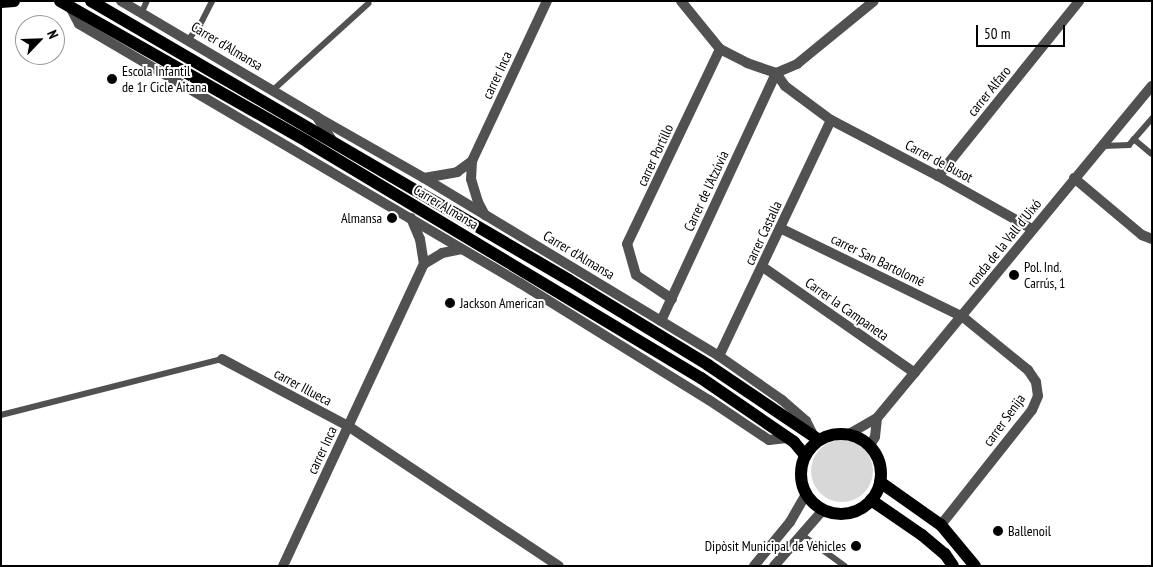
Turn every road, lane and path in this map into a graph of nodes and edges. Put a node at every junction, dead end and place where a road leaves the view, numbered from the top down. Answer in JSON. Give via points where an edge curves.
{"nodes":[{"id":1,"x":14,"y":1,"type":"edge"},
{"id":2,"x":91,"y":1,"type":"edge"},
{"id":3,"x":121,"y":1,"type":"edge"},
{"id":4,"x":147,"y":1,"type":"edge"},
{"id":5,"x":212,"y":1,"type":"edge"},
{"id":6,"x":547,"y":1,"type":"edge"},
{"id":7,"x":681,"y":1,"type":"edge"},
{"id":8,"x":874,"y":1,"type":"edge"},
{"id":9,"x":1080,"y":1,"type":"edge"},
{"id":10,"x":1,"y":2,"type":"edge"},
{"id":11,"x":64,"y":3,"type":"edge"},
{"id":12,"x":368,"y":4,"type":"dead end"},
{"id":13,"x":142,"y":12,"type":"junction"},
{"id":14,"x":188,"y":40,"type":"junction"},
{"id":15,"x":720,"y":48,"type":"junction"},
{"id":16,"x":776,"y":73,"type":"junction"},
{"id":17,"x":1152,"y":86,"type":"edge"},
{"id":18,"x":272,"y":91,"type":"junction"},
{"id":19,"x":317,"y":117,"type":"junction"},
{"id":20,"x":1152,"y":119,"type":"edge"},
{"id":21,"x":831,"y":120,"type":"junction"},
{"id":22,"x":1134,"y":139,"type":"junction"},
{"id":23,"x":308,"y":142,"type":"junction"},
{"id":24,"x":334,"y":143,"type":"junction"},
{"id":25,"x":1102,"y":146,"type":"junction"},
{"id":26,"x":1152,"y":154,"type":"edge"},
{"id":27,"x":472,"y":161,"type":"junction"},
{"id":28,"x":328,"y":171,"type":"junction"},
{"id":29,"x":938,"y":176,"type":"junction"},
{"id":30,"x":424,"y":178,"type":"junction"},
{"id":31,"x":1074,"y":178,"type":"junction"},
{"id":32,"x":486,"y":216,"type":"junction"},
{"id":33,"x":410,"y":218,"type":"junction"},
{"id":34,"x":780,"y":228,"type":"junction"},
{"id":35,"x":1032,"y":229,"type":"junction"},
{"id":36,"x":1152,"y":239,"type":"edge"},
{"id":37,"x":462,"y":249,"type":"junction"},
{"id":38,"x":424,"y":264,"type":"junction"},
{"id":39,"x":763,"y":267,"type":"junction"},
{"id":40,"x":636,"y":275,"type":"joint"},
{"id":41,"x":672,"y":299,"type":"junction"},
{"id":42,"x":963,"y":316,"type":"junction"},
{"id":43,"x":662,"y":321,"type":"junction"},
{"id":44,"x":719,"y":356,"type":"junction"},
{"id":45,"x":222,"y":359,"type":"joint"},
{"id":46,"x":915,"y":373,"type":"junction"},
{"id":47,"x":1,"y":415,"type":"edge"},
{"id":48,"x":877,"y":418,"type":"junction"},
{"id":49,"x":348,"y":426,"type":"junction"},
{"id":50,"x":849,"y":434,"type":"junction"},
{"id":51,"x":816,"y":437,"type":"junction"},
{"id":52,"x":787,"y":438,"type":"junction"},
{"id":53,"x":870,"y":445,"type":"junction"},
{"id":54,"x":805,"y":455,"type":"junction"},
{"id":55,"x":880,"y":482,"type":"junction"},
{"id":56,"x":806,"y":494,"type":"junction"},
{"id":57,"x":871,"y":500,"type":"junction"},
{"id":58,"x":823,"y":510,"type":"junction"},
{"id":59,"x":941,"y":525,"type":"junction"},
{"id":60,"x":801,"y":534,"type":"junction"},
{"id":61,"x":283,"y":566,"type":"edge"},
{"id":62,"x":559,"y":566,"type":"edge"},
{"id":63,"x":754,"y":566,"type":"edge"},
{"id":64,"x":774,"y":566,"type":"edge"},
{"id":65,"x":845,"y":566,"type":"edge"},
{"id":66,"x":953,"y":566,"type":"edge"},
{"id":67,"x":975,"y":566,"type":"edge"}],
"edges":[{"from":1,"to":10,"type":"main road"},
{"from":2,"to":24,"type":"main road","name":"Carrer d'Almansa"},
{"from":3,"to":13,"type":"street","name":"Carrer d'Almansa"},
{"from":4,"to":13,"type":"lane"},
{"from":5,"to":14,"type":"lane","via":[[199,27]]},
{"from":6,"to":27,"type":"street","name":"carrer Inca"},
{"from":7,"to":15,"type":"street"},
{"from":8,"to":16,"type":"street","via":[[797,64]]},
{"from":9,"to":29,"type":"street","name":"carrer Alfaro"},
{"from":11,"to":23,"type":"main road","name":"Carrer Almansa"},
{"from":11,"to":28,"type":"street","via":[[79,24]]},
{"from":12,"to":18,"type":"lane"},
{"from":13,"to":14,"type":"street","name":"Carrer d'Almansa"},
{"from":14,"to":18,"type":"street","name":"Carrer d'Almansa"},
{"from":15,"to":16,"type":"street","via":[[747,63]]},
{"from":15,"to":40,"type":"street","name":"carrer Portillo","via":[[627,244]]},
{"from":16,"to":21,"type":"street","name":"Carrer de Busot","via":[[785,86]]},
{"from":16,"to":41,"type":"street","name":"Carrer de l'Atzúvia"},
{"from":17,"to":25,"type":"street","name":"ronda de la Vall d'Uixó"},
{"from":18,"to":19,"type":"street","name":"Carrer d'Almansa"},
{"from":19,"to":24,"type":"street","name":"Carrer d'Almansa"},
{"from":19,"to":30,"type":"street","name":"Carrer d'Almansa"},
{"from":20,"to":22,"type":"lane"},
{"from":21,"to":29,"type":"street","name":"Carrer de Busot"},
{"from":21,"to":34,"type":"street","name":"carrer Castalla"},
{"from":22,"to":25,"type":"lane","via":[[1129,145]]},
{"from":22,"to":26,"type":"lane"},
{"from":23,"to":28,"type":"street"},
{"from":23,"to":52,"type":"main road","name":"Carrer Almansa","via":[[693,373]]},
{"from":24,"to":51,"type":"main road","name":"Carrer d'Almansa","via":[[577,285],[708,365]]},
{"from":25,"to":31,"type":"street","name":"ronda de la Vall d'Uixó"},
{"from":27,"to":30,"type":"street","via":[[457,172]]},
{"from":27,"to":32,"type":"street","via":[[471,179]]},
{"from":28,"to":33,"type":"street"},
{"from":29,"to":35,"type":"street","name":"Carrer de Busot"},
{"from":30,"to":32,"type":"street","name":"Carrer d'Almansa"},
{"from":31,"to":35,"type":"street","name":"ronda de la Vall d'Uixó"},
{"from":31,"to":36,"type":"street","via":[[1142,235]]},
{"from":32,"to":43,"type":"street","name":"Carrer d'Almansa"},
{"from":33,"to":37,"type":"street"},
{"from":33,"to":38,"type":"street","via":[[420,239]]},
{"from":34,"to":39,"type":"street","name":"carrer Castalla"},
{"from":34,"to":42,"type":"street","name":"carrer San Bartolomé"},
{"from":35,"to":42,"type":"street","name":"ronda de la Vall d'Uixó"},
{"from":37,"to":38,"type":"street","via":[[442,253]]},
{"from":37,"to":52,"type":"street","via":[[620,344],[770,440]]},
{"from":38,"to":49,"type":"street","name":"carrer Inca"},
{"from":39,"to":44,"type":"street","name":"carrer Castalla"},
{"from":39,"to":46,"type":"street","name":"Carrer la Campaneta"},
{"from":40,"to":41,"type":"street","name":"Carrer d'Almansa"},
{"from":41,"to":43,"type":"street","name":"Carrer de l'Atzúvia"},
{"from":42,"to":46,"type":"street","name":"ronda de la Vall d'Uixó"},
{"from":42,"to":59,"type":"street","name":"carrer Senija","via":[[1028,370],[1036,382],[1038,396],[1032,410]]},
{"from":43,"to":44,"type":"street","name":"Carrer d'Almansa"},
{"from":44,"to":51,"type":"street","name":"Carrer d'Almansa","via":[[782,400],[806,421]]},
{"from":45,"to":47,"type":"lane","name":"carrer Illueca"},
{"from":45,"to":49,"type":"street","name":"carrer Illueca"},
{"from":46,"to":48,"type":"street","name":"ronda de la Vall d'Uixó"},
{"from":48,"to":50,"type":"street","name":"ronda de la Vall d'Uixó"},
{"from":48,"to":53,"type":"street","name":"ronda de la Vall d'Uixó","via":[[875,437]]},
{"from":49,"to":61,"type":"street","name":"carrer Inca"},
{"from":49,"to":62,"type":"street","name":"carrer Illueca"},
{"from":50,"to":51,"type":"main road"},
{"from":50,"to":53,"type":"main road"},
{"from":51,"to":54,"type":"main road"},
{"from":52,"to":54,"type":"main road","name":"Carrer Almansa"},
{"from":53,"to":55,"type":"main road","via":[[880,466]]},
{"from":54,"to":56,"type":"main road","via":[[800,473]]},
{"from":55,"to":57,"type":"main road"},
{"from":55,"to":59,"type":"main road"},
{"from":56,"to":58,"type":"main road"},
{"from":56,"to":63,"type":"street","via":[[790,522]]},
{"from":57,"to":58,"type":"main road","via":[[852,513]]},
{"from":57,"to":66,"type":"main road","via":[[922,535],[945,554]]},
{"from":58,"to":60,"type":"street"},
{"from":59,"to":67,"type":"main road"},
{"from":60,"to":64,"type":"street"},
{"from":60,"to":65,"type":"lane"}]}
